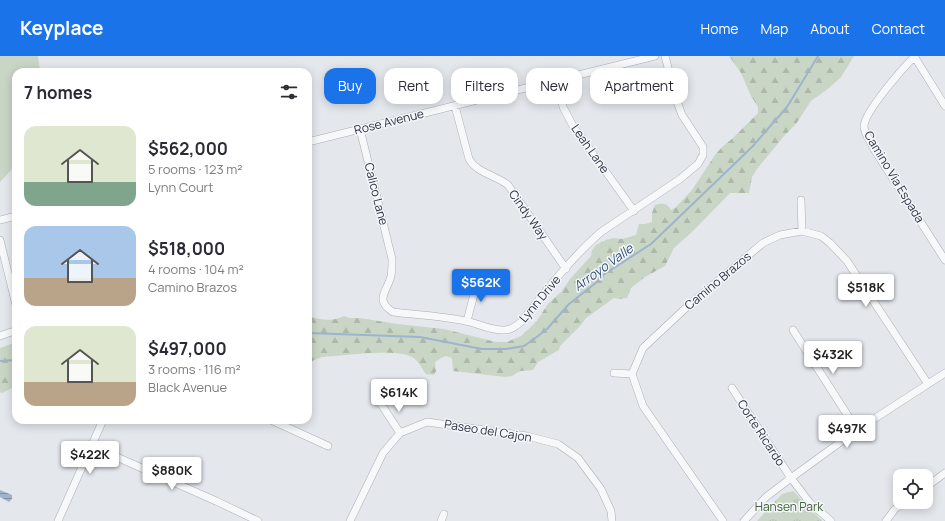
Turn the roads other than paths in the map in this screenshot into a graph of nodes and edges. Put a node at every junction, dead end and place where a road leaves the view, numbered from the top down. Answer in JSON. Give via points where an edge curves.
{"nodes":[{"id":1,"x":655,"y":56,"type":"edge"},
{"id":2,"x":665,"y":56,"type":"edge"},
{"id":3,"x":915,"y":56,"type":"edge"},
{"id":4,"x":582,"y":74,"type":"edge"},
{"id":5,"x":526,"y":88,"type":"edge"},
{"id":6,"x":563,"y":104,"type":"edge"},
{"id":7,"x":454,"y":106,"type":"junction"},
{"id":8,"x":945,"y":106,"type":"edge"},
{"id":9,"x":360,"y":129,"type":"junction"},
{"id":10,"x":312,"y":141,"type":"edge"},
{"id":11,"x":801,"y":200,"type":"dead end"},
{"id":12,"x":634,"y":211,"type":"junction"},
{"id":13,"x":12,"y":217,"type":"edge"},
{"id":14,"x":0,"y":220,"type":"edge"},
{"id":15,"x":802,"y":231,"type":"junction"},
{"id":16,"x":0,"y":240,"type":"edge"},
{"id":17,"x":392,"y":259,"type":"joint"},
{"id":18,"x":945,"y":260,"type":"edge"},
{"id":19,"x":566,"y":269,"type":"junction"},
{"id":20,"x":478,"y":280,"type":"dead end"},
{"id":21,"x":12,"y":289,"type":"edge"},
{"id":22,"x":466,"y":321,"type":"junction"},
{"id":23,"x":793,"y":330,"type":"dead end"},
{"id":24,"x":12,"y":332,"type":"edge"},
{"id":25,"x":0,"y":336,"type":"edge"},
{"id":26,"x":614,"y":373,"type":"dead end"},
{"id":27,"x":945,"y":373,"type":"edge"},
{"id":28,"x":632,"y":374,"type":"junction"},
{"id":29,"x":928,"y":384,"type":"junction"},
{"id":30,"x":732,"y":388,"type":"dead end"},
{"id":31,"x":381,"y":404,"type":"dead end"},
{"id":32,"x":101,"y":424,"type":"edge"},
{"id":33,"x":280,"y":424,"type":"edge"},
{"id":34,"x":857,"y":430,"type":"junction"},
{"id":35,"x":400,"y":433,"type":"junction"},
{"id":36,"x":92,"y":446,"type":"junction"},
{"id":37,"x":328,"y":446,"type":"dead end"},
{"id":38,"x":945,"y":473,"type":"edge"},
{"id":39,"x":791,"y":478,"type":"junction"},
{"id":40,"x":933,"y":482,"type":"edge"},
{"id":41,"x":895,"y":509,"type":"edge"},
{"id":42,"x":58,"y":521,"type":"edge"},
{"id":43,"x":258,"y":521,"type":"edge"},
{"id":44,"x":350,"y":521,"type":"edge"},
{"id":45,"x":612,"y":521,"type":"edge"},
{"id":46,"x":723,"y":521,"type":"edge"},
{"id":47,"x":744,"y":521,"type":"edge"},
{"id":48,"x":831,"y":521,"type":"edge"},
{"id":49,"x":886,"y":521,"type":"edge"}],
"edges":[{"from":1,"to":4,"type":"street","name":"Rose Avenue"},
{"from":2,"to":12,"type":"street","name":"Lynn Drive","via":[[682,116],[703,147],[703,155],[698,164],[680,179]]},
{"from":3,"to":8,"type":"street"},
{"from":3,"to":18,"type":"street","name":"Camino Via Espada","via":[[894,78],[866,119],[864,127],[874,149]]},
{"from":5,"to":7,"type":"street","name":"Rose Avenue"},
{"from":6,"to":12,"type":"street","name":"Leah Lane","via":[[573,126]]},
{"from":7,"to":9,"type":"street","name":"Rose Avenue"},
{"from":7,"to":19,"type":"street","name":"Cindy Way","via":[[472,164],[508,185]]},
{"from":9,"to":10,"type":"street","name":"Rose Avenue"},
{"from":9,"to":17,"type":"street","name":"Calico Lane"},
{"from":11,"to":15,"type":"street"},
{"from":12,"to":19,"type":"street","name":"Lynn Drive","via":[[601,232]]},
{"from":13,"to":14,"type":"street"},
{"from":15,"to":28,"type":"street","name":"Camino Brazos","via":[[780,235],[763,243],[643,348]]},
{"from":15,"to":29,"type":"street","name":"Camino Brazos","via":[[821,236],[847,261]]},
{"from":16,"to":21,"type":"street"},
{"from":17,"to":22,"type":"street","name":"Lynn Drive","via":[[391,276],[383,293],[387,308],[394,312]]},
{"from":19,"to":22,"type":"street","name":"Lynn Drive","via":[[514,328],[497,330]]},
{"from":20,"to":22,"type":"street"},
{"from":23,"to":34,"type":"street"},
{"from":24,"to":25,"type":"street"},
{"from":26,"to":28,"type":"street"},
{"from":27,"to":29,"type":"street"},
{"from":28,"to":46,"type":"street","via":[[643,406]]},
{"from":29,"to":34,"type":"street"},
{"from":30,"to":39,"type":"street","name":"Corte Ricardo"},
{"from":31,"to":35,"type":"street"},
{"from":32,"to":36,"type":"street"},
{"from":33,"to":37,"type":"street"},
{"from":34,"to":39,"type":"street"},
{"from":35,"to":44,"type":"street","name":"Paseo del Cajon","via":[[383,453]]},
{"from":35,"to":45,"type":"street","name":"Paseo del Cajon","via":[[427,422],[527,436],[558,444],[578,458],[601,489]]},
{"from":36,"to":42,"type":"street"},
{"from":36,"to":43,"type":"street"},
{"from":38,"to":40,"type":"street"},
{"from":39,"to":47,"type":"street","via":[[766,497]]},
{"from":39,"to":48,"type":"street","name":"Corte Ricardo","via":[[810,503]]},
{"from":41,"to":49,"type":"street"}]}
